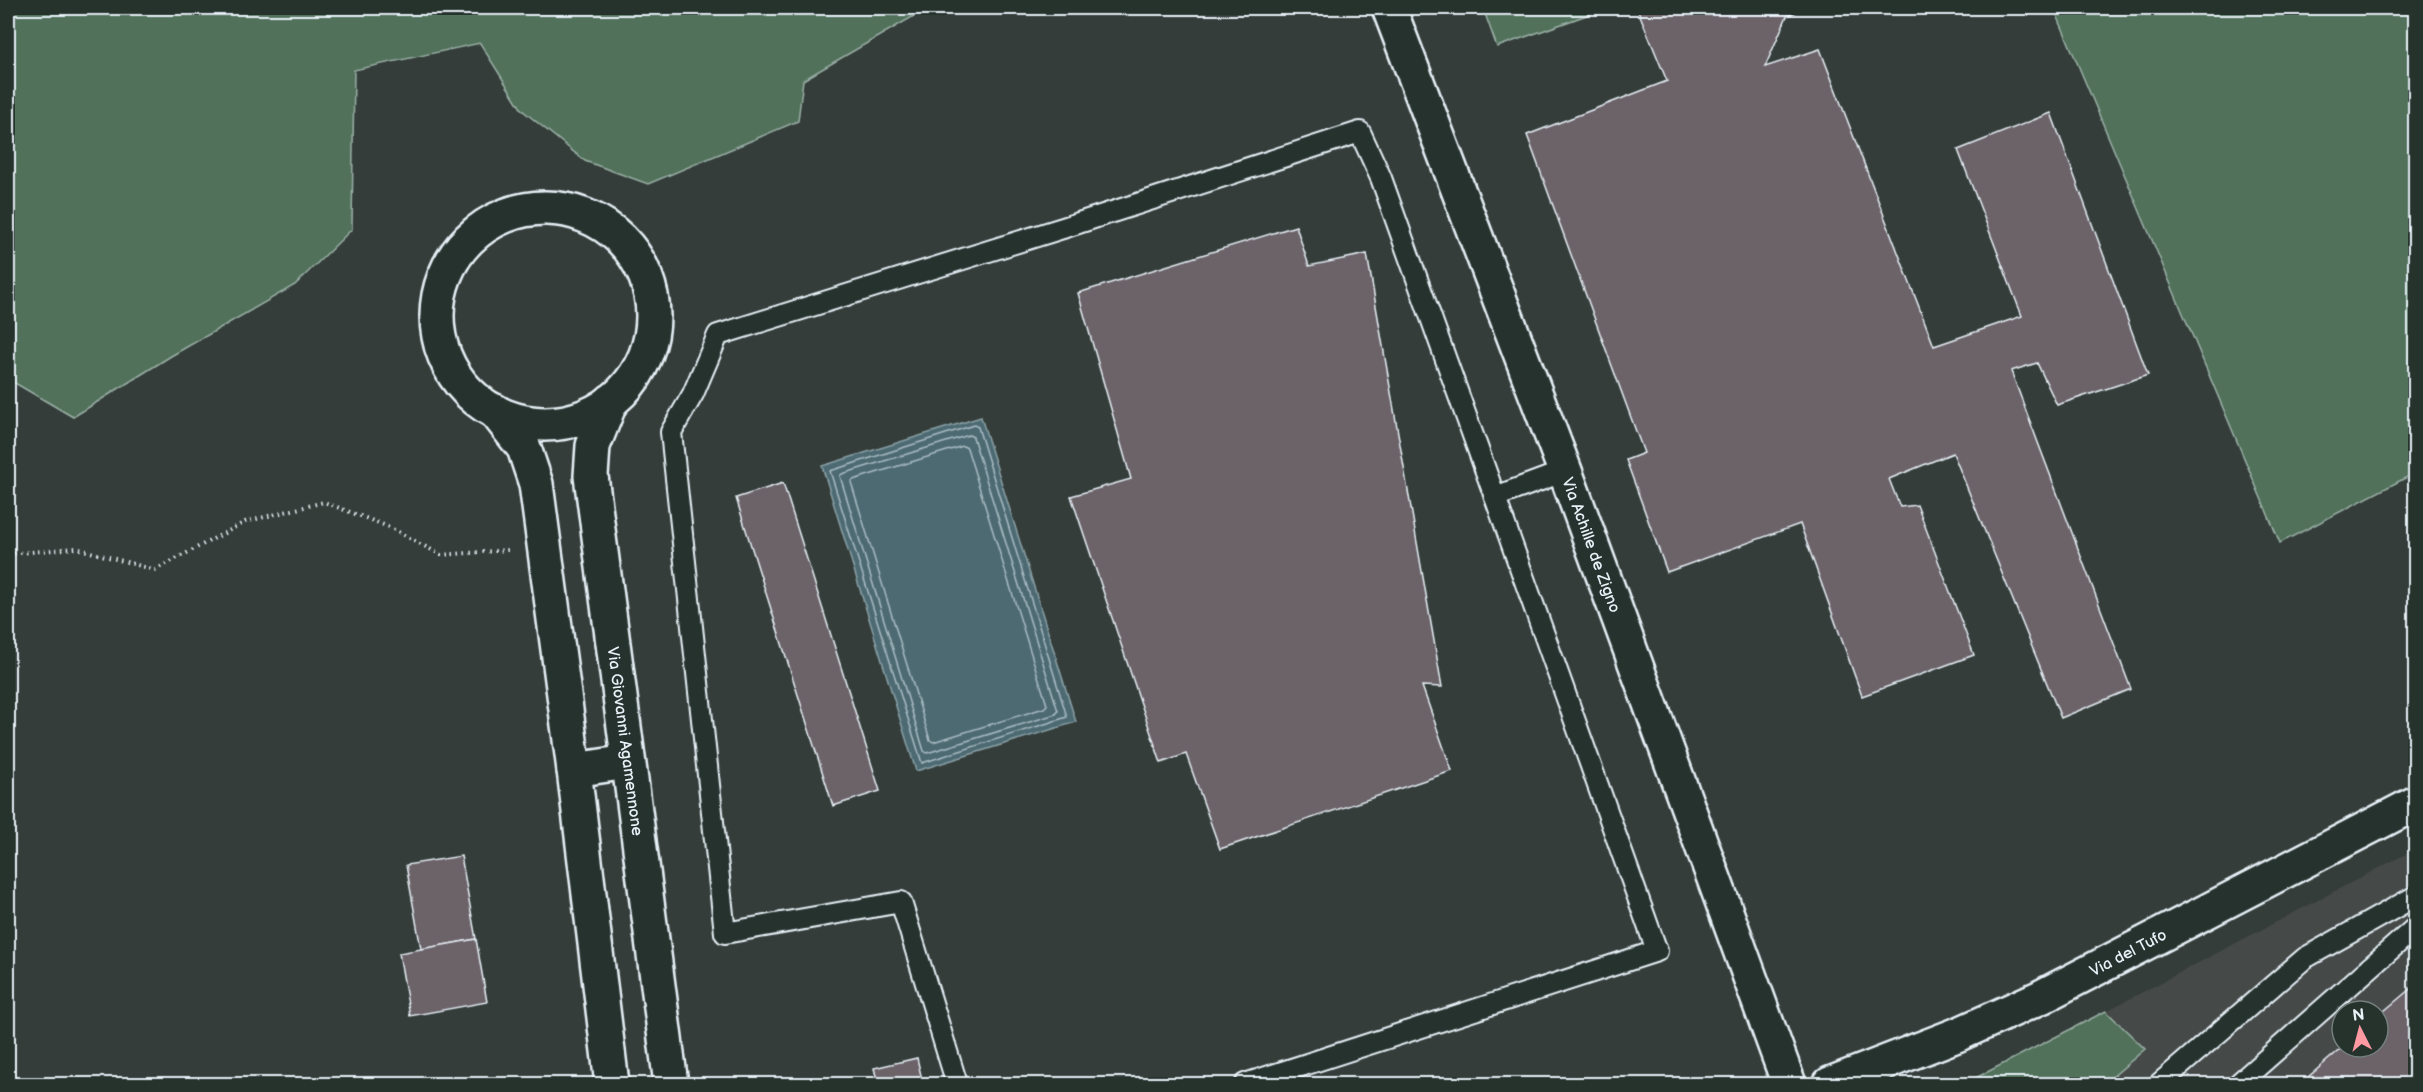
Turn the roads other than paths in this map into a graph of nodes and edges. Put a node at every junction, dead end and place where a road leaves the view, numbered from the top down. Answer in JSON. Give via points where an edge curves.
{"nodes":[{"id":1,"x":1389,"y":8,"type":"edge"},
{"id":2,"x":611,"y":401,"type":"junction"},
{"id":3,"x":495,"y":411,"type":"junction"},
{"id":4,"x":1565,"y":471,"type":"junction"},
{"id":5,"x":1495,"y":497,"type":"junction"},
{"id":6,"x":628,"y":762,"type":"junction"},
{"id":7,"x":574,"y":770,"type":"junction"},
{"id":8,"x":2415,"y":803,"type":"edge"},
{"id":9,"x":2415,"y":896,"type":"edge"},
{"id":10,"x":2415,"y":927,"type":"edge"},
{"id":11,"x":612,"y":1084,"type":"edge"},
{"id":12,"x":671,"y":1084,"type":"edge"},
{"id":13,"x":957,"y":1084,"type":"edge"},
{"id":14,"x":1245,"y":1084,"type":"edge"},
{"id":15,"x":1789,"y":1084,"type":"edge"},
{"id":16,"x":1830,"y":1084,"type":"edge"},
{"id":17,"x":2158,"y":1084,"type":"edge"},
{"id":18,"x":2238,"y":1084,"type":"edge"}],
"edges":[{"from":1,"to":4,"type":"street","name":"Via Achille de Zigno"},
{"from":2,"to":3,"type":"street","name":"Via Giovanni Agamennone","via":[[566,422],[540,424]]},
{"from":2,"to":3,"type":"street","name":"Via Giovanni Agamennone","via":[[632,381],[650,340],[652,298],[644,272],[632,251],[599,222],[584,215],[544,208],[516,212],[490,223],[467,241],[441,286],[437,326],[444,354],[470,393]]},
{"from":2,"to":6,"type":"street","name":"Via Giovanni Agamennone","via":[[593,446],[591,476]]},
{"from":3,"to":7,"type":"street","name":"Via Giovanni Agamennone","via":[[524,448],[536,484]]},
{"from":4,"to":5,"type":"lane"},
{"from":4,"to":15,"type":"street","name":"Via Achille de Zigno"},
{"from":5,"to":13,"type":"lane","via":[[1381,178],[1360,132],[718,335],[697,386],[671,432],[725,933],[901,902]]},
{"from":5,"to":14,"type":"lane","via":[[1657,951]]},
{"from":6,"to":7,"type":"street"},
{"from":6,"to":12,"type":"street","name":"Via Giovanni Agamennone"},
{"from":7,"to":11,"type":"street","name":"Via Giovanni Agamennone"},
{"from":8,"to":16,"type":"street","name":"Via del Tufo","via":[[2041,997]]},
{"from":9,"to":17,"type":"lane","via":[[2305,958]]},
{"from":10,"to":18,"type":"lane"}]}
